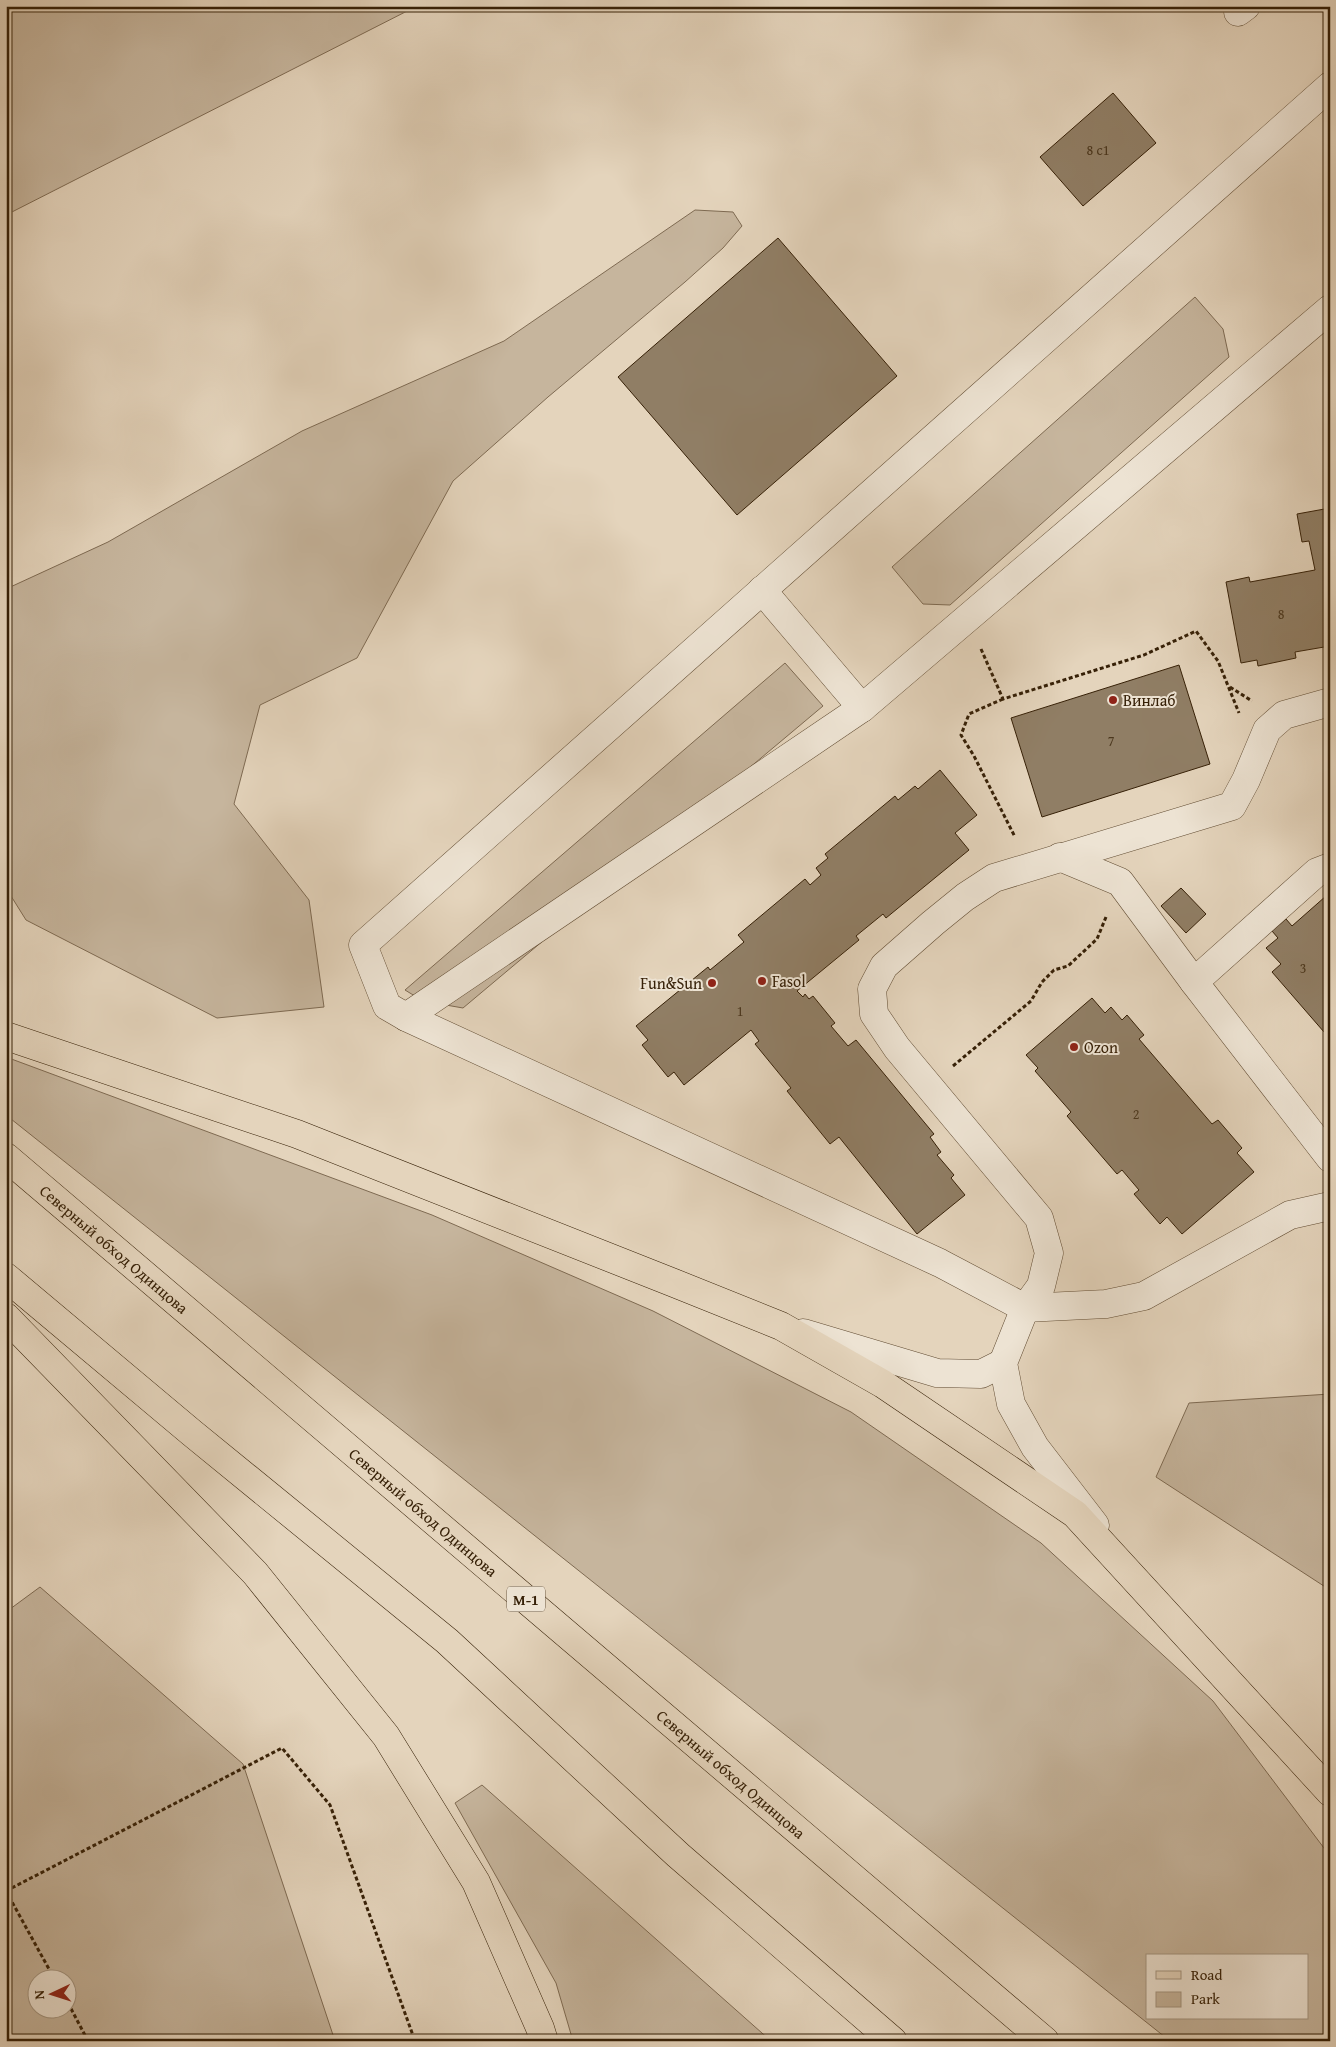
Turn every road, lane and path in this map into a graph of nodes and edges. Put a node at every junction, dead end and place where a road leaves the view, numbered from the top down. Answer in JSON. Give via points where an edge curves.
{"nodes":[{"id":1,"x":1330,"y":86,"type":"edge"},
{"id":2,"x":1330,"y":309,"type":"edge"},
{"id":3,"x":762,"y":590,"type":"junction"},
{"id":4,"x":967,"y":619,"type":"junction"},
{"id":5,"x":1003,"y":700,"type":"junction"},
{"id":6,"x":1330,"y":702,"type":"edge"},
{"id":7,"x":862,"y":708,"type":"junction"},
{"id":8,"x":1240,"y":715,"type":"dead end"},
{"id":9,"x":1060,"y":857,"type":"junction"},
{"id":10,"x":1030,"y":866,"type":"junction"},
{"id":11,"x":1330,"y":867,"type":"edge"},
{"id":12,"x":1120,"y":882,"type":"junction"},
{"id":13,"x":1194,"y":982,"type":"junction"},
{"id":14,"x":406,"y":1017,"type":"junction"},
{"id":15,"x":6,"y":1036,"type":"edge"},
{"id":16,"x":929,"y":1086,"type":"junction"},
{"id":17,"x":6,"y":1157,"type":"edge"},
{"id":18,"x":1330,"y":1158,"type":"edge"},
{"id":19,"x":1330,"y":1206,"type":"edge"},
{"id":20,"x":6,"y":1277,"type":"edge"},
{"id":21,"x":1025,"y":1308,"type":"junction"},
{"id":22,"x":6,"y":1317,"type":"edge"},
{"id":23,"x":781,"y":1326,"type":"junction"},
{"id":24,"x":1003,"y":1363,"type":"junction"},
{"id":25,"x":1192,"y":1642,"type":"junction"},
{"id":26,"x":1330,"y":1792,"type":"edge"},
{"id":27,"x":6,"y":1891,"type":"edge"},
{"id":28,"x":49,"y":1970,"type":"edge"},
{"id":29,"x":77,"y":2020,"type":"edge"},
{"id":30,"x":88,"y":2041,"type":"edge"},
{"id":31,"x":415,"y":2041,"type":"edge"},
{"id":32,"x":544,"y":2041,"type":"edge"},
{"id":33,"x":893,"y":2041,"type":"edge"},
{"id":34,"x":1045,"y":2041,"type":"edge"}],
"edges":[{"from":1,"to":3,"type":"street"},
{"from":2,"to":4,"type":"street"},
{"from":3,"to":7,"type":"street"},
{"from":3,"to":14,"type":"street","via":[[363,945],[387,1006]]},
{"from":4,"to":5,"type":"path"},
{"from":4,"to":7,"type":"street"},
{"from":5,"to":8,"type":"path","via":[[1144,655],[1196,631],[1218,661]]},
{"from":5,"to":10,"type":"path","via":[[968,714],[961,735]]},
{"from":6,"to":9,"type":"street","via":[[1284,715],[1267,730],[1232,806]]},
{"from":7,"to":14,"type":"street"},
{"from":9,"to":10,"type":"street"},
{"from":9,"to":12,"type":"street"},
{"from":10,"to":16,"type":"street","via":[[994,878],[965,897],[884,966],[872,989],[874,1014]]},
{"from":11,"to":13,"type":"street","via":[[1317,872]]},
{"from":12,"to":13,"type":"street"},
{"from":12,"to":16,"type":"path","via":[[1097,939],[1068,966],[1054,970],[1031,1001]]},
{"from":13,"to":18,"type":"street"},
{"from":14,"to":21,"type":"street","via":[[940,1263]]},
{"from":15,"to":23,"type":"main road","via":[[297,1134]]},
{"from":16,"to":21,"type":"street","via":[[1040,1218],[1049,1253],[1041,1286]]},
{"from":17,"to":34,"type":"main road","name":"Северный обход Одинцова","number":"М-1"},
{"from":19,"to":21,"type":"street","via":[[1290,1215],[1144,1296],[1106,1304]]},
{"from":20,"to":33,"type":"main road","via":[[446,1642],[678,1855]]},
{"from":21,"to":24,"type":"street"},
{"from":22,"to":32,"type":"main road","via":[[256,1574],[386,1736],[476,1882]]},
{"from":23,"to":24,"type":"street","via":[[937,1373],[981,1374]]},
{"from":23,"to":25,"type":"main road","via":[[883,1384],[1074,1514]]},
{"from":24,"to":25,"type":"street","via":[[1011,1404],[1035,1447]]},
{"from":25,"to":26,"type":"main road"},
{"from":27,"to":28,"type":"path"},
{"from":27,"to":31,"type":"path","via":[[282,1748],[330,1805]]},
{"from":29,"to":30,"type":"path"}]}
